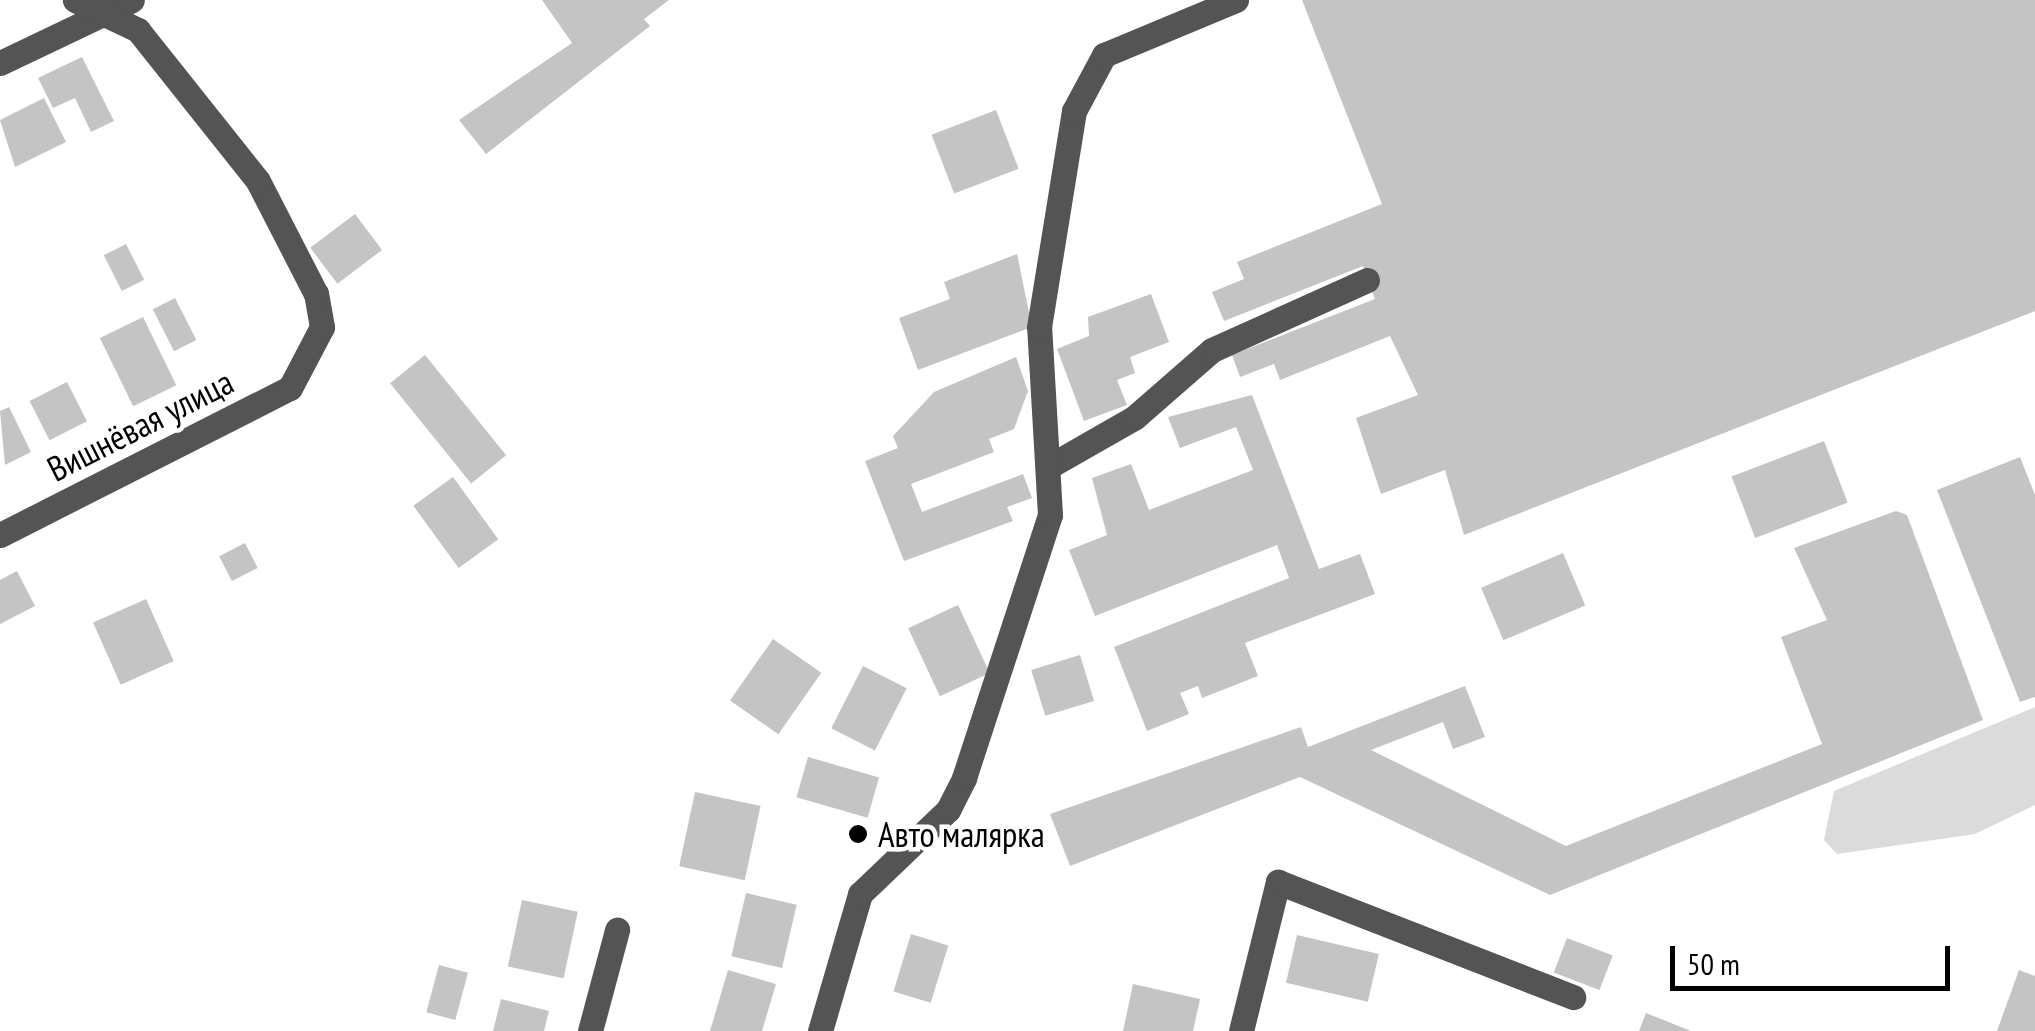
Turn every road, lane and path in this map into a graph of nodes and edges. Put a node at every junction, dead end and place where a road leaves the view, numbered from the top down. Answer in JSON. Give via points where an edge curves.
{"nodes":[{"id":1,"x":75,"y":0,"type":"edge"},
{"id":2,"x":1236,"y":0,"type":"edge"},
{"id":3,"x":121,"y":6,"type":"edge"},
{"id":4,"x":0,"y":63,"type":"edge"},
{"id":5,"x":1367,"y":280,"type":"dead end"},
{"id":6,"x":1048,"y":467,"type":"junction"},
{"id":7,"x":0,"y":535,"type":"edge"},
{"id":8,"x":617,"y":930,"type":"dead end"},
{"id":9,"x":1574,"y":997,"type":"dead end"},
{"id":10,"x":590,"y":1031,"type":"edge"},
{"id":11,"x":820,"y":1031,"type":"edge"},
{"id":12,"x":1241,"y":1031,"type":"edge"}],
"edges":[{"from":1,"to":3,"type":"street"},
{"from":2,"to":6,"type":"street","via":[[1104,56],[1074,112],[1039,327]]},
{"from":3,"to":4,"type":"street"},
{"from":3,"to":7,"type":"street","name":"Вишнёвая улица","via":[[258,180],[316,294],[322,328],[306,371],[290,388]]},
{"from":5,"to":6,"type":"street","via":[[1212,350],[1134,418]]},
{"from":6,"to":11,"type":"street","via":[[1050,515],[964,778],[948,810],[860,894]]},
{"from":8,"to":10,"type":"street"},
{"from":9,"to":12,"type":"street","via":[[1278,882]]}]}
